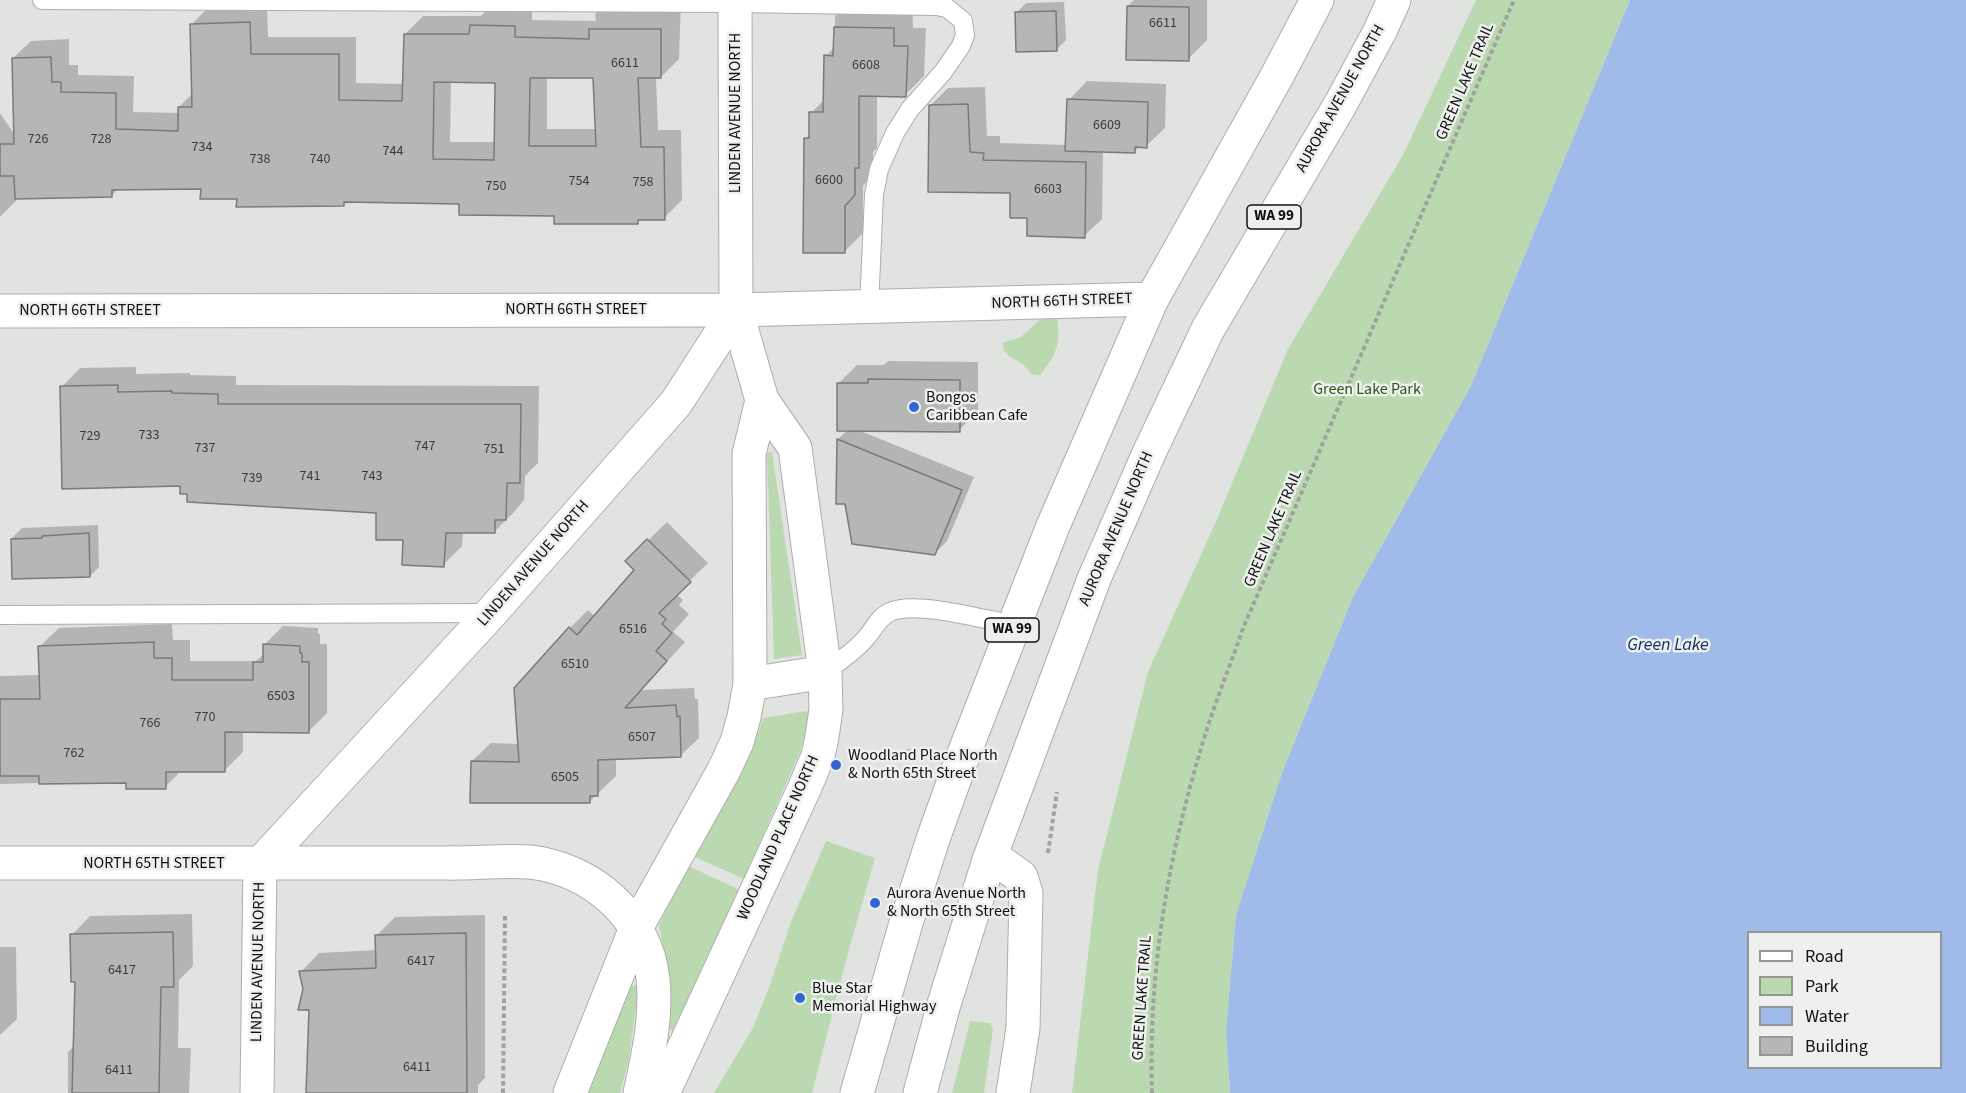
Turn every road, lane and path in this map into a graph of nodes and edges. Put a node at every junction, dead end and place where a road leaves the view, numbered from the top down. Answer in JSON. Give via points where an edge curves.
{"nodes":[{"id":1,"x":42,"y":0,"type":"edge"},
{"id":2,"x":1317,"y":0,"type":"edge"},
{"id":3,"x":1394,"y":0,"type":"edge"},
{"id":4,"x":1514,"y":0,"type":"edge"},
{"id":5,"x":735,"y":2,"type":"edge"},
{"id":6,"x":1152,"y":299,"type":"junction"},
{"id":7,"x":869,"y":307,"type":"junction"},
{"id":8,"x":736,"y":310,"type":"junction"},
{"id":9,"x":0,"y":311,"type":"edge"},
{"id":10,"x":762,"y":400,"type":"junction"},
{"id":11,"x":491,"y":613,"type":"junction"},
{"id":12,"x":0,"y":615,"type":"edge"},
{"id":13,"x":1014,"y":626,"type":"junction"},
{"id":14,"x":825,"y":672,"type":"junction"},
{"id":15,"x":750,"y":684,"type":"junction"},
{"id":16,"x":911,"y":751,"type":"dead end"},
{"id":17,"x":855,"y":760,"type":"dead end"},
{"id":18,"x":989,"y":860,"type":"junction"},
{"id":19,"x":0,"y":863,"type":"edge"},
{"id":20,"x":452,"y":863,"type":"junction"},
{"id":21,"x":260,"y":864,"type":"junction"},
{"id":22,"x":505,"y":916,"type":"dead end"},
{"id":23,"x":636,"y":928,"type":"junction"},
{"id":24,"x":257,"y":1093,"type":"edge"},
{"id":25,"x":503,"y":1093,"type":"edge"},
{"id":26,"x":569,"y":1093,"type":"edge"},
{"id":27,"x":640,"y":1093,"type":"edge"},
{"id":28,"x":663,"y":1093,"type":"edge"},
{"id":29,"x":857,"y":1093,"type":"edge"},
{"id":30,"x":920,"y":1093,"type":"edge"},
{"id":31,"x":1013,"y":1093,"type":"edge"},
{"id":32,"x":1152,"y":1093,"type":"edge"}],
"edges":[{"from":1,"to":5,"type":"lane"},
{"from":2,"to":6,"type":"main road","number":"WA 99"},
{"from":3,"to":18,"type":"main road","name":"AURORA AVENUE NORTH","number":"WA 99","via":[[1340,105],[1208,329],[1149,453],[1094,579]]},
{"from":4,"to":32,"type":"path","name":"GREEN LAKE TRAIL","via":[[1244,626],[1208,729],[1178,834],[1161,916],[1150,1046]]},
{"from":5,"to":7,"type":"lane","via":[[936,6],[963,21],[965,35],[961,46],[910,109],[879,169],[874,195]]},
{"from":5,"to":8,"type":"main road","name":"LINDEN AVENUE NORTH"},
{"from":6,"to":7,"type":"main road","name":"NORTH 66TH STREET"},
{"from":6,"to":13,"type":"main road","number":"WA 99"},
{"from":7,"to":8,"type":"main road","name":"NORTH 66TH STREET"},
{"from":8,"to":9,"type":"main road","name":"NORTH 66TH STREET"},
{"from":8,"to":10,"type":"main road","name":"WOODLAND PLACE NORTH"},
{"from":8,"to":11,"type":"main road","name":"LINDEN AVENUE NORTH","via":[[676,403]]},
{"from":10,"to":14,"type":"main road","name":"WOODLAND PLACE NORTH","via":[[795,448]]},
{"from":10,"to":15,"type":"main road","name":"WOODLAND PLACE NORTH","via":[[749,454]]},
{"from":11,"to":12,"type":"lane"},
{"from":11,"to":21,"type":"main road","name":"LINDEN AVENUE NORTH"},
{"from":13,"to":14,"type":"lane","via":[[925,609],[890,611],[876,622],[865,639]]},
{"from":13,"to":29,"type":"main road","number":"WA 99","via":[[933,839]]},
{"from":14,"to":15,"type":"main road"},
{"from":14,"to":28,"type":"main road","name":"WOODLAND PLACE NORTH","via":[[826,709],[818,756]]},
{"from":15,"to":23,"type":"main road","name":"WOODLAND PLACE NORTH","via":[[737,742],[724,770]]},
{"from":16,"to":17,"type":"path"},
{"from":18,"to":30,"type":"main road","name":"AURORA AVENUE NORTH","number":"WA 99"},
{"from":18,"to":31,"type":"main road","via":[[1003,864],[1021,877],[1026,893],[1023,1028]]},
{"from":19,"to":21,"type":"main road","name":"NORTH 65TH STREET"},
{"from":20,"to":21,"type":"main road","name":"NORTH 65TH STREET"},
{"from":20,"to":23,"type":"main road","name":"NORTH 65TH STREET","via":[[530,862],[566,870],[617,902]]},
{"from":20,"to":26,"type":"main road","via":[[529,880],[570,894],[597,910],[612,934]]},
{"from":21,"to":24,"type":"main road","name":"LINDEN AVENUE NORTH"},
{"from":22,"to":25,"type":"path"},
{"from":23,"to":26,"type":"main road","name":"WOODLAND PLACE NORTH"},
{"from":23,"to":27,"type":"main road","name":"NORTH 65TH STREET","via":[[653,978],[654,1005]]}]}
